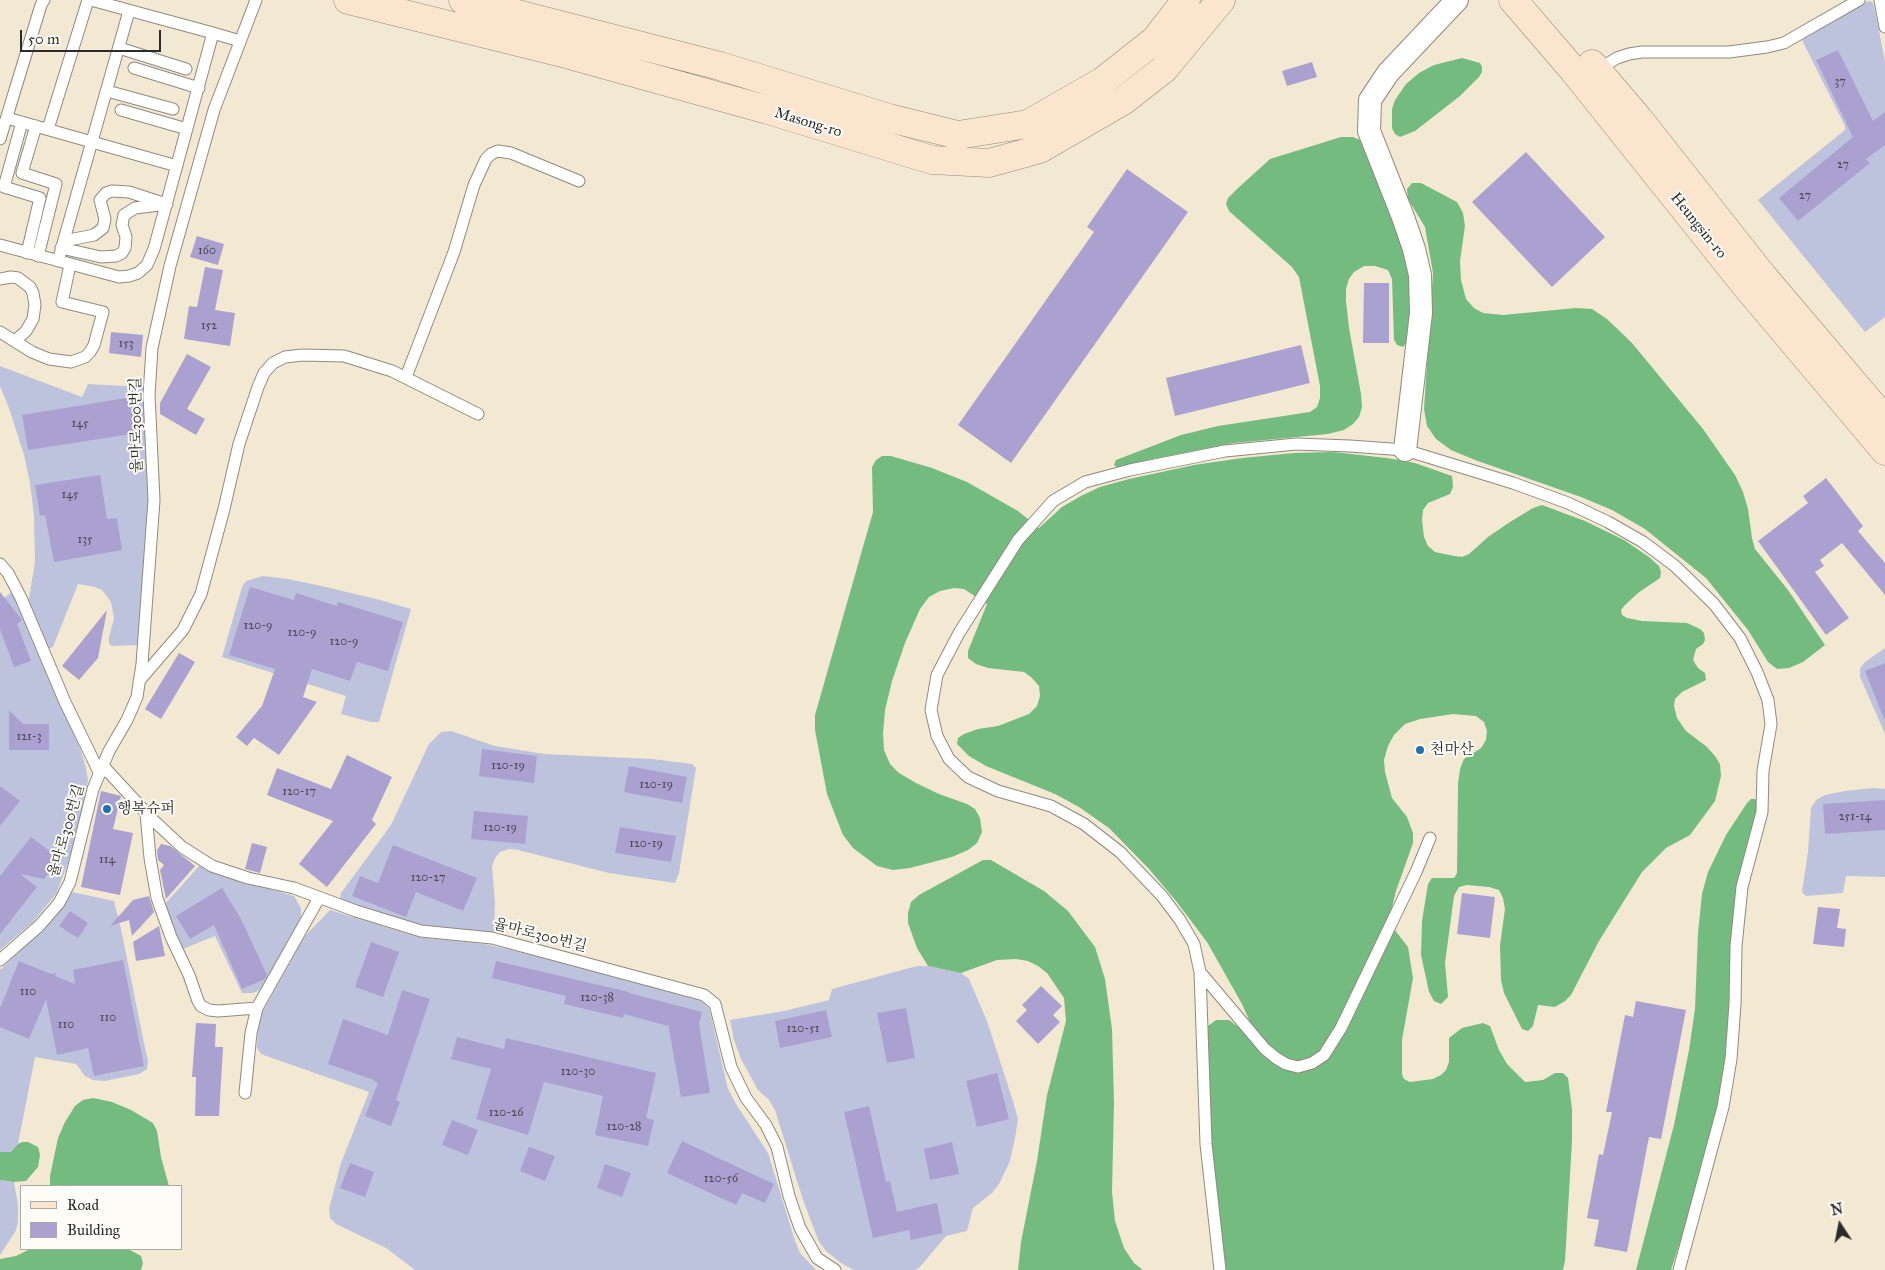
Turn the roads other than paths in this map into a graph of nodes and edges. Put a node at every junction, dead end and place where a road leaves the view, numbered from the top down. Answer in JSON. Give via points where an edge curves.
{"nodes":[{"id":1,"x":44,"y":0,"type":"edge"},
{"id":2,"x":89,"y":0,"type":"edge"},
{"id":3,"x":256,"y":0,"type":"edge"},
{"id":4,"x":348,"y":0,"type":"edge"},
{"id":5,"x":1186,"y":0,"type":"edge"},
{"id":6,"x":1221,"y":0,"type":"edge"},
{"id":7,"x":1457,"y":0,"type":"edge"},
{"id":8,"x":1513,"y":0,"type":"edge"},
{"id":9,"x":1538,"y":0,"type":"edge"},
{"id":10,"x":1859,"y":0,"type":"edge"},
{"id":11,"x":1880,"y":0,"type":"edge"},
{"id":12,"x":478,"y":2,"type":"edge"},
{"id":13,"x":129,"y":11,"type":"junction"},
{"id":14,"x":1885,"y":27,"type":"edge"},
{"id":15,"x":213,"y":32,"type":"junction"},
{"id":16,"x":240,"y":41,"type":"junction"},
{"id":17,"x":119,"y":48,"type":"junction"},
{"id":18,"x":134,"y":68,"type":"dead end"},
{"id":19,"x":186,"y":69,"type":"dead end"},
{"id":20,"x":1597,"y":70,"type":"junction"},
{"id":21,"x":199,"y":88,"type":"junction"},
{"id":22,"x":107,"y":91,"type":"junction"},
{"id":23,"x":173,"y":109,"type":"dead end"},
{"id":24,"x":121,"y":110,"type":"dead end"},
{"id":25,"x":7,"y":118,"type":"junction"},
{"id":26,"x":22,"y":122,"type":"junction"},
{"id":27,"x":36,"y":126,"type":"junction"},
{"id":28,"x":48,"y":129,"type":"junction"},
{"id":29,"x":187,"y":129,"type":"junction"},
{"id":30,"x":0,"y":140,"type":"edge"},
{"id":31,"x":92,"y":142,"type":"junction"},
{"id":32,"x":177,"y":166,"type":"junction"},
{"id":33,"x":579,"y":180,"type":"dead end"},
{"id":34,"x":166,"y":204,"type":"junction"},
{"id":35,"x":63,"y":244,"type":"junction"},
{"id":36,"x":0,"y":245,"type":"edge"},
{"id":37,"x":27,"y":253,"type":"junction"},
{"id":38,"x":38,"y":256,"type":"junction"},
{"id":39,"x":58,"y":261,"type":"junction"},
{"id":40,"x":70,"y":265,"type":"junction"},
{"id":41,"x":0,"y":279,"type":"edge"},
{"id":42,"x":0,"y":332,"type":"edge"},
{"id":43,"x":15,"y":341,"type":"junction"},
{"id":44,"x":406,"y":378,"type":"junction"},
{"id":45,"x":478,"y":414,"type":"dead end"},
{"id":46,"x":1885,"y":420,"type":"edge"},
{"id":47,"x":1404,"y":450,"type":"junction"},
{"id":48,"x":1885,"y":451,"type":"edge"},
{"id":49,"x":0,"y":564,"type":"edge"},
{"id":50,"x":139,"y":681,"type":"junction"},
{"id":51,"x":101,"y":770,"type":"junction"},
{"id":52,"x":146,"y":813,"type":"junction"},
{"id":53,"x":1430,"y":838,"type":"dead end"},
{"id":54,"x":319,"y":898,"type":"junction"},
{"id":55,"x":0,"y":960,"type":"edge"},
{"id":56,"x":1200,"y":972,"type":"junction"},
{"id":57,"x":256,"y":1008,"type":"junction"},
{"id":58,"x":245,"y":1093,"type":"dead end"},
{"id":59,"x":835,"y":1270,"type":"edge"},
{"id":60,"x":1220,"y":1270,"type":"edge"},
{"id":61,"x":1679,"y":1270,"type":"edge"}],
"edges":[{"from":1,"to":25,"type":"lane"},
{"from":2,"to":13,"type":"lane"},
{"from":2,"to":28,"type":"lane"},
{"from":3,"to":16,"type":"lane","name":"율마로300번길"},
{"from":4,"to":6,"type":"street","name":"Masong-ro","via":[[768,110],[932,160],[989,163],[1040,149],[1123,101],[1164,70]]},
{"from":5,"to":12,"type":"street","name":"Masong-ro","via":[[1156,40],[1103,81],[1028,124],[958,135],[889,118],[720,66]]},
{"from":7,"to":47,"type":"street","via":[[1388,73],[1370,100],[1369,131],[1403,217],[1420,275],[1422,313]]},
{"from":8,"to":48,"type":"street","name":"Heungsin-ro"},
{"from":9,"to":20,"type":"street","name":"Heungsin-ro"},
{"from":10,"to":20,"type":"lane","via":[[1784,43],[1767,48],[1729,52],[1635,53],[1617,58]]},
{"from":11,"to":14,"type":"lane"},
{"from":13,"to":15,"type":"lane"},
{"from":13,"to":17,"type":"lane"},
{"from":15,"to":16,"type":"lane"},
{"from":15,"to":21,"type":"lane"},
{"from":16,"to":50,"type":"lane","name":"율마로300번길","via":[[214,110],[170,266],[152,348],[149,395],[154,500]]},
{"from":17,"to":19,"type":"lane"},
{"from":17,"to":22,"type":"lane"},
{"from":18,"to":21,"type":"lane"},
{"from":20,"to":46,"type":"street","name":"Heungsin-ro","via":[[1762,275]]},
{"from":21,"to":29,"type":"lane"},
{"from":22,"to":23,"type":"lane"},
{"from":22,"to":31,"type":"lane"},
{"from":24,"to":29,"type":"lane"},
{"from":25,"to":26,"type":"lane"},
{"from":25,"to":30,"type":"lane"},
{"from":26,"to":27,"type":"lane"},
{"from":26,"to":37,"type":"lane","via":[[4,187],[40,198]]},
{"from":27,"to":28,"type":"lane"},
{"from":27,"to":38,"type":"lane","via":[[22,173],[56,184]]},
{"from":28,"to":31,"type":"lane"},
{"from":29,"to":32,"type":"lane"},
{"from":31,"to":32,"type":"lane"},
{"from":31,"to":35,"type":"lane"},
{"from":32,"to":34,"type":"lane"},
{"from":33,"to":44,"type":"lane","via":[[511,153],[498,151],[486,159]]},
{"from":34,"to":35,"type":"lane","via":[[112,190],[100,200],[105,224],[100,232]]},
{"from":34,"to":35,"type":"lane","via":[[135,208],[124,215],[125,248],[116,256],[100,257]]},
{"from":34,"to":40,"type":"lane","via":[[154,250],[147,265],[138,273],[119,277]]},
{"from":35,"to":39,"type":"lane"},
{"from":36,"to":37,"type":"lane"},
{"from":37,"to":38,"type":"lane"},
{"from":38,"to":39,"type":"lane"},
{"from":39,"to":40,"type":"lane"},
{"from":40,"to":43,"type":"lane","via":[[62,302],[103,312],[90,352],[79,360],[60,361],[39,355]]},
{"from":41,"to":43,"type":"lane","via":[[18,278],[33,293],[33,319]]},
{"from":42,"to":43,"type":"lane"},
{"from":44,"to":45,"type":"lane"},
{"from":44,"to":50,"type":"lane","via":[[344,356],[285,357],[264,373],[241,436],[201,594],[182,630]]},
{"from":47,"to":56,"type":"lane","via":[[1296,444],[1225,451],[1085,482],[1054,501],[1018,540],[959,633],[937,675],[931,710],[937,736],[949,759],[968,777],[998,791],[1051,806],[1084,824],[1120,852],[1180,920],[1194,944]]},
{"from":47,"to":61,"type":"lane","via":[[1568,503],[1643,542],[1675,566],[1714,604],[1740,638],[1768,700],[1770,724],[1763,771],[1762,812],[1742,887],[1731,1059],[1723,1107]]},
{"from":49,"to":51,"type":"lane","name":"율마로300번길","via":[[21,598],[65,702]]},
{"from":50,"to":51,"type":"lane","name":"율마로300번길","via":[[127,720]]},
{"from":51,"to":52,"type":"lane","name":"율마로300번길"},
{"from":51,"to":55,"type":"lane","name":"율마로300번길","via":[[93,789],[70,882],[59,903],[39,926]]},
{"from":52,"to":54,"type":"lane","name":"율마로300번길","via":[[182,847],[212,866]]},
{"from":52,"to":57,"type":"lane","via":[[157,898],[198,1001],[201,1006],[218,1012]]},
{"from":53,"to":56,"type":"lane","via":[[1341,1028],[1324,1054],[1312,1063],[1298,1067],[1276,1058]]},
{"from":54,"to":57,"type":"lane"},
{"from":54,"to":59,"type":"lane","name":"율마로300번길","via":[[421,931],[492,938],[704,994],[715,1004],[731,1066],[746,1098],[777,1147],[800,1228],[817,1258]]},
{"from":56,"to":60,"type":"lane","via":[[1206,1144]]},
{"from":57,"to":58,"type":"lane"}]}
